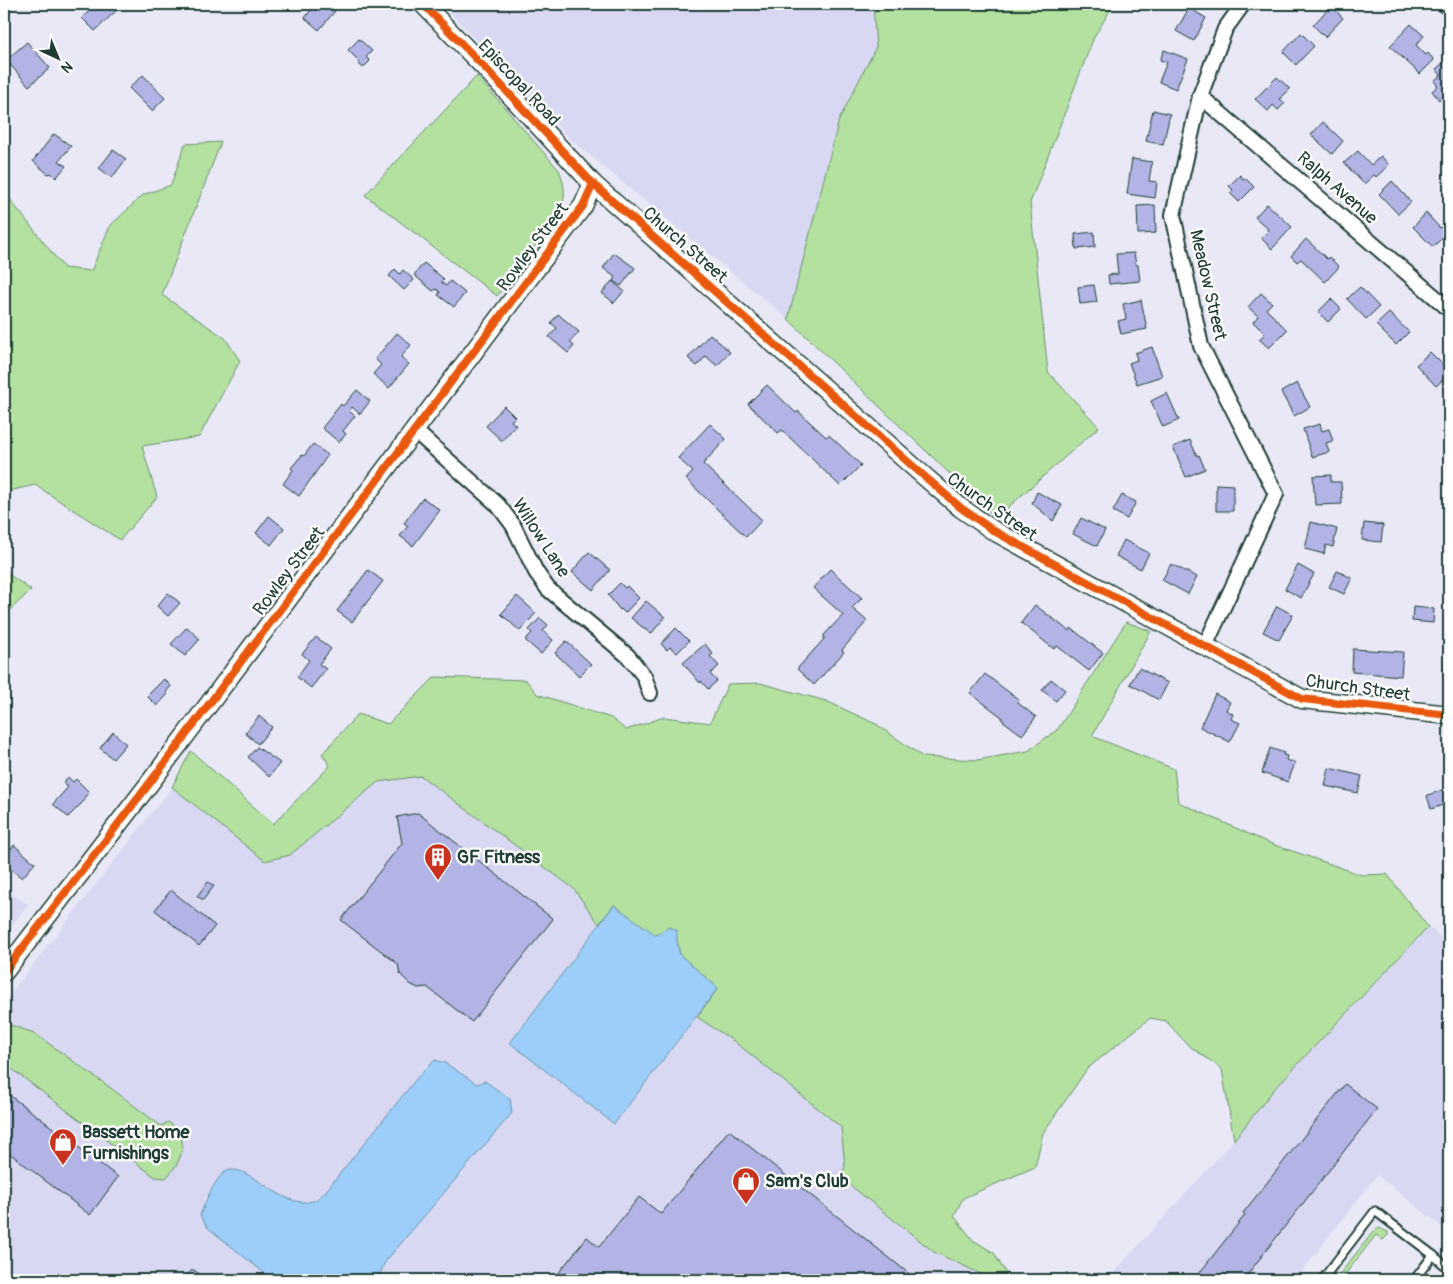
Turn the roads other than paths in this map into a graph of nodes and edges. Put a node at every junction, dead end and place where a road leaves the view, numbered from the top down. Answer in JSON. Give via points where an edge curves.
{"nodes":[{"id":1,"x":423,"y":4,"type":"edge"},
{"id":2,"x":1243,"y":4,"type":"edge"},
{"id":3,"x":1444,"y":4,"type":"edge"},
{"id":4,"x":1449,"y":9,"type":"edge"},
{"id":5,"x":1200,"y":96,"type":"junction"},
{"id":6,"x":593,"y":184,"type":"junction"},
{"id":7,"x":1449,"y":309,"type":"edge"},
{"id":8,"x":414,"y":430,"type":"junction"},
{"id":9,"x":1205,"y":646,"type":"junction"},
{"id":10,"x":650,"y":693,"type":"dead end"},
{"id":11,"x":1449,"y":715,"type":"edge"},
{"id":12,"x":4,"y":972,"type":"edge"},
{"id":13,"x":1433,"y":1256,"type":"junction"},
{"id":14,"x":1449,"y":1268,"type":"edge"},
{"id":15,"x":11,"y":1280,"type":"edge"},
{"id":16,"x":30,"y":1280,"type":"edge"},
{"id":17,"x":1322,"y":1280,"type":"edge"},
{"id":18,"x":1414,"y":1280,"type":"edge"}],
"edges":[{"from":1,"to":6,"type":"street","name":"Episcopal Road"},
{"from":2,"to":5,"type":"street","name":"Meadow Street","via":[[1225,29]]},
{"from":3,"to":4,"type":"street"},
{"from":5,"to":7,"type":"street","name":"Ralph Avenue"},
{"from":5,"to":9,"type":"street","name":"Meadow Street","via":[[1173,215],[1201,346],[1276,494]]},
{"from":6,"to":8,"type":"street","name":"Rowley Street","via":[[583,206]]},
{"from":6,"to":9,"type":"street","name":"Church Street","via":[[961,508],[994,532]]},
{"from":8,"to":10,"type":"street","name":"Willow Lane","via":[[498,505],[513,525],[548,589],[628,656],[644,676]]},
{"from":8,"to":12,"type":"street","name":"Rowley Street"},
{"from":9,"to":11,"type":"street","name":"Church Street","via":[[1302,699]]},
{"from":13,"to":14,"type":"lane"},
{"from":13,"to":17,"type":"lane","via":[[1375,1211]]},
{"from":13,"to":18,"type":"lane"},
{"from":15,"to":16,"type":"lane"}]}
